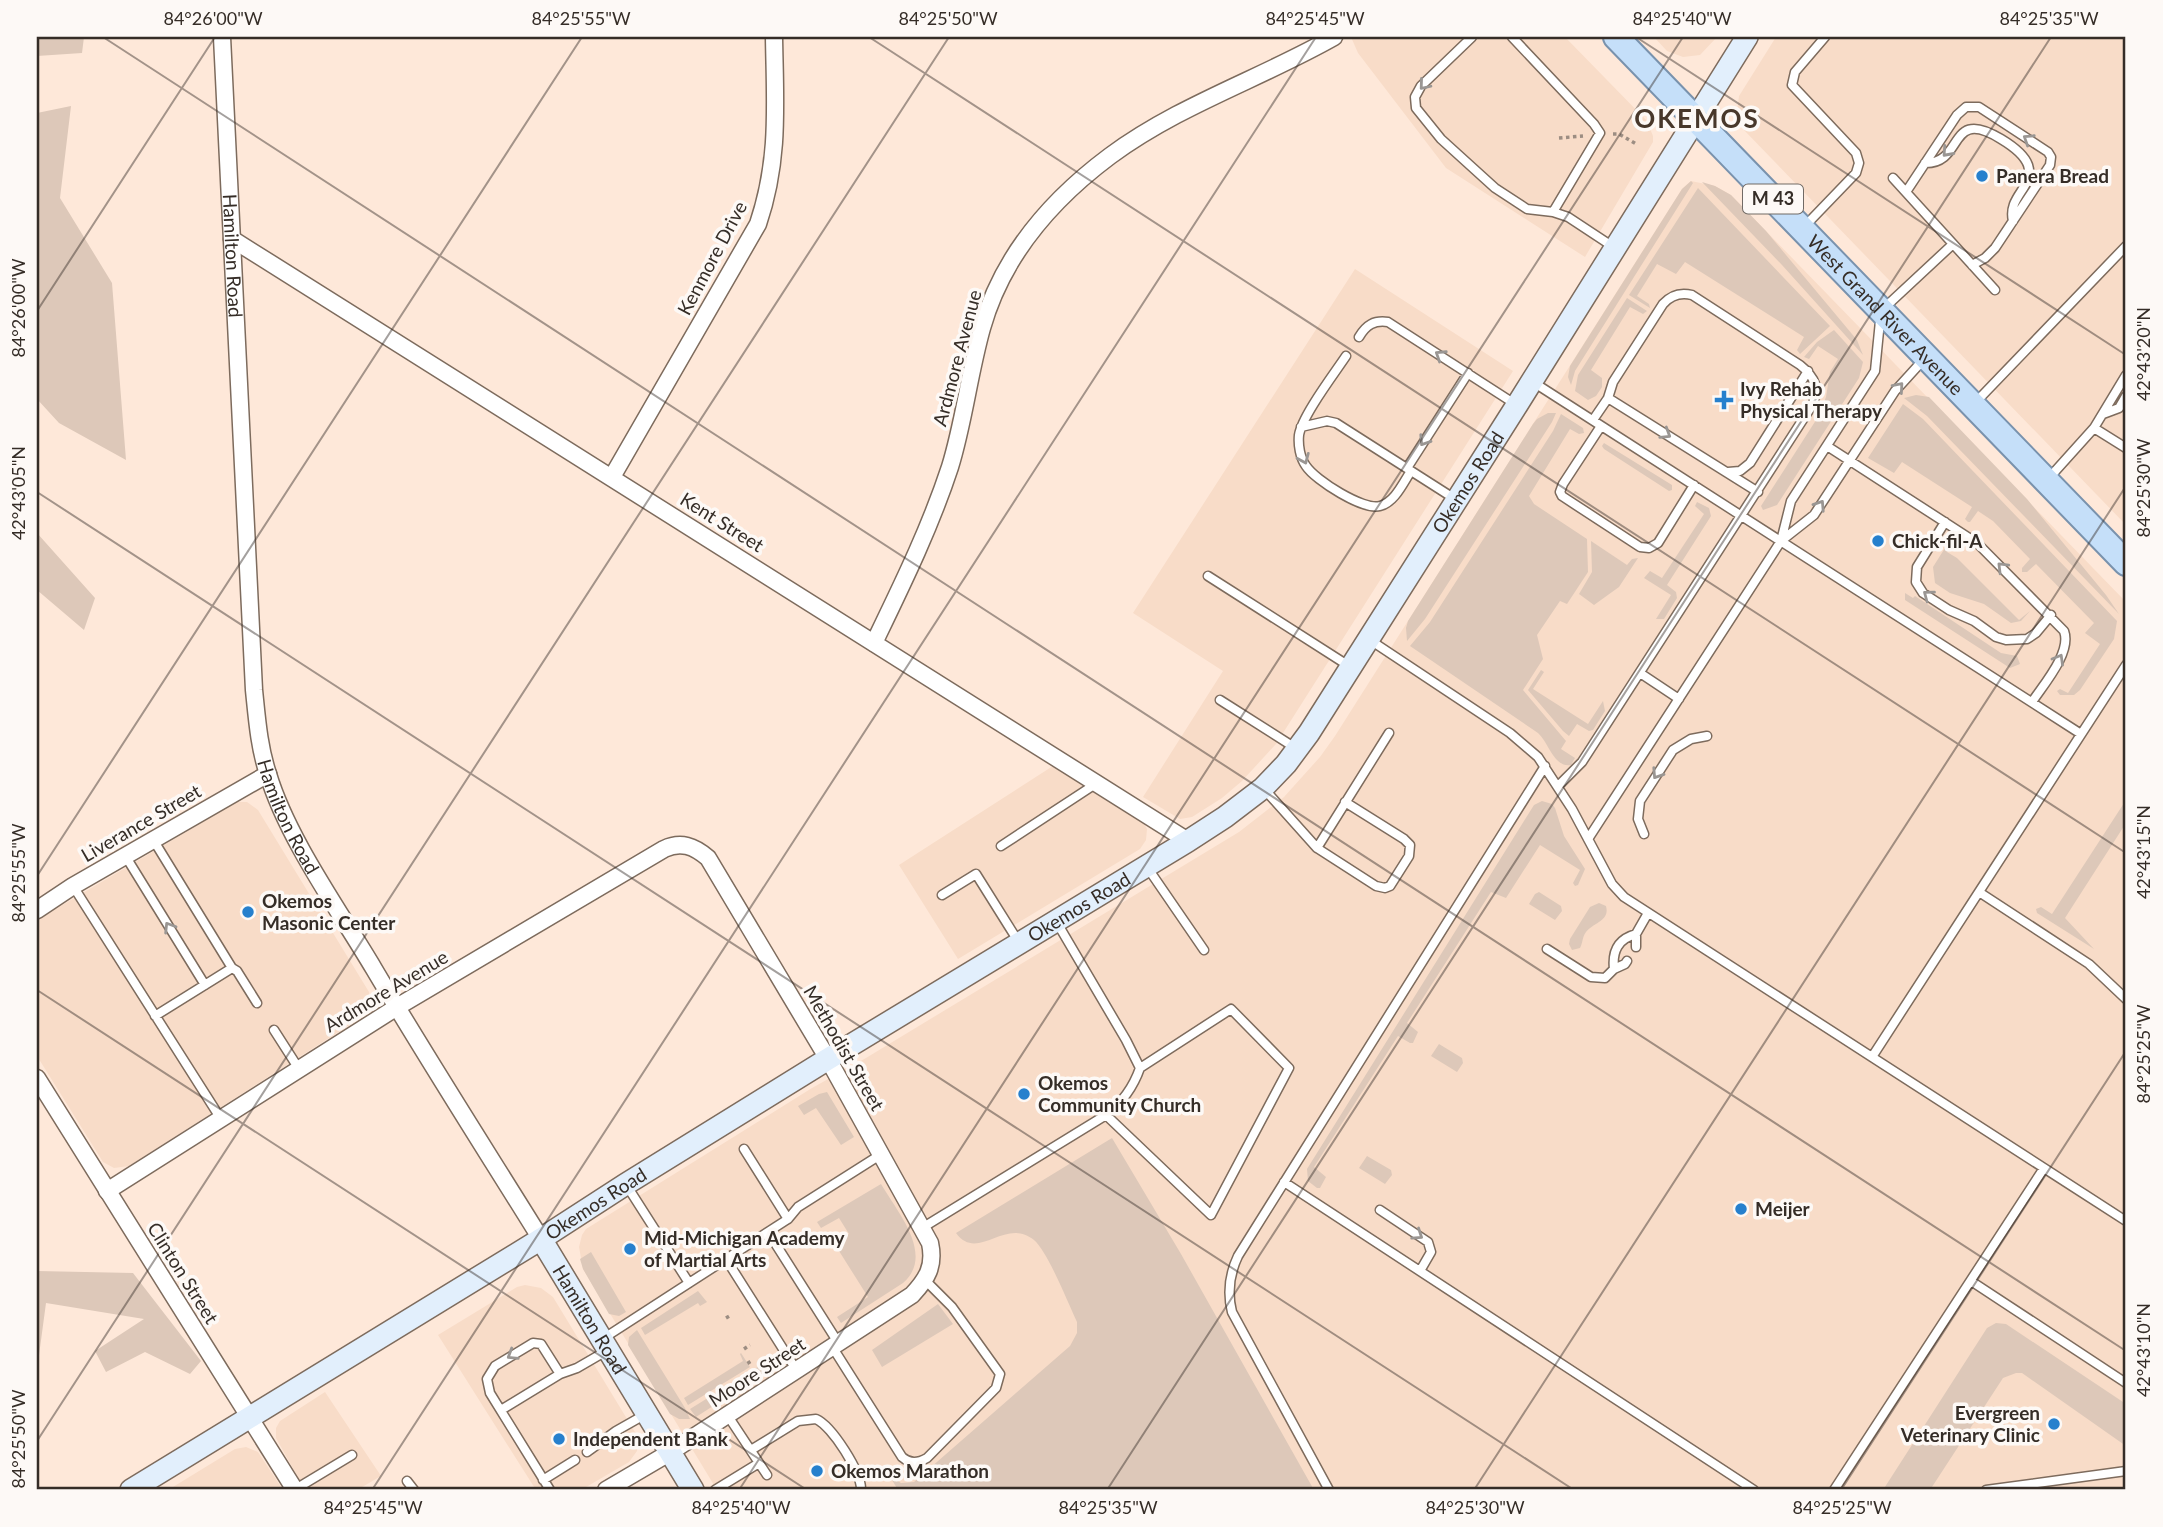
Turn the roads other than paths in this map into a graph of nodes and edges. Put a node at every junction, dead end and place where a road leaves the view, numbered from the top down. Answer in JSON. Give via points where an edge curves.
{"nodes":[{"id":1,"x":222,"y":37,"type":"edge"},
{"id":2,"x":774,"y":37,"type":"edge"},
{"id":3,"x":1334,"y":37,"type":"edge"},
{"id":4,"x":1472,"y":37,"type":"edge"},
{"id":5,"x":1512,"y":37,"type":"edge"},
{"id":6,"x":1616,"y":37,"type":"edge"},
{"id":7,"x":1747,"y":37,"type":"edge"},
{"id":8,"x":1825,"y":37,"type":"edge"},
{"id":9,"x":1695,"y":119,"type":"junction"},
{"id":10,"x":1926,"y":163,"type":"junction"},
{"id":11,"x":1893,"y":178,"type":"dead end"},
{"id":12,"x":1906,"y":192,"type":"junction"},
{"id":13,"x":1553,"y":212,"type":"junction"},
{"id":14,"x":2013,"y":221,"type":"junction"},
{"id":15,"x":1801,"y":229,"type":"junction"},
{"id":16,"x":233,"y":239,"type":"junction"},
{"id":17,"x":1953,"y":244,"type":"junction"},
{"id":18,"x":2126,"y":246,"type":"edge"},
{"id":19,"x":1615,"y":247,"type":"junction"},
{"id":20,"x":1972,"y":265,"type":"junction"},
{"id":21,"x":1995,"y":290,"type":"dead end"},
{"id":22,"x":1881,"y":311,"type":"junction"},
{"id":23,"x":1359,"y":337,"type":"dead end"},
{"id":24,"x":1346,"y":356,"type":"dead end"},
{"id":25,"x":1927,"y":357,"type":"junction"},
{"id":26,"x":1808,"y":371,"type":"junction"},
{"id":27,"x":1468,"y":373,"type":"junction"},
{"id":28,"x":2126,"y":375,"type":"edge"},
{"id":29,"x":1532,"y":381,"type":"junction"},
{"id":30,"x":2126,"y":396,"type":"edge"},
{"id":31,"x":1608,"y":398,"type":"junction"},
{"id":32,"x":1517,"y":405,"type":"junction"},
{"id":33,"x":1973,"y":405,"type":"junction"},
{"id":34,"x":2103,"y":414,"type":"junction"},
{"id":35,"x":1597,"y":423,"type":"junction"},
{"id":36,"x":1301,"y":427,"type":"junction"},
{"id":37,"x":2094,"y":428,"type":"junction"},
{"id":38,"x":1827,"y":446,"type":"junction"},
{"id":39,"x":2126,"y":448,"type":"edge"},
{"id":40,"x":1849,"y":460,"type":"junction"},
{"id":41,"x":1409,"y":469,"type":"junction"},
{"id":42,"x":1725,"y":471,"type":"junction"},
{"id":43,"x":612,"y":477,"type":"junction"},
{"id":44,"x":2046,"y":481,"type":"junction"},
{"id":45,"x":1694,"y":485,"type":"junction"},
{"id":46,"x":1758,"y":492,"type":"junction"},
{"id":47,"x":1458,"y":500,"type":"junction"},
{"id":48,"x":1742,"y":516,"type":"junction"},
{"id":49,"x":1945,"y":522,"type":"junction"},
{"id":50,"x":1781,"y":541,"type":"junction"},
{"id":51,"x":2126,"y":563,"type":"edge"},
{"id":52,"x":1208,"y":576,"type":"dead end"},
{"id":53,"x":2050,"y":615,"type":"junction"},
{"id":54,"x":1370,"y":639,"type":"junction"},
{"id":55,"x":874,"y":643,"type":"junction"},
{"id":56,"x":2126,"y":665,"type":"edge"},
{"id":57,"x":1351,"y":668,"type":"junction"},
{"id":58,"x":1640,"y":673,"type":"junction"},
{"id":59,"x":1679,"y":699,"type":"junction"},
{"id":60,"x":1220,"y":700,"type":"dead end"},
{"id":61,"x":2032,"y":702,"type":"junction"},
{"id":62,"x":1389,"y":733,"type":"dead end"},
{"id":63,"x":2081,"y":734,"type":"junction"},
{"id":64,"x":1707,"y":736,"type":"dead end"},
{"id":65,"x":1297,"y":750,"type":"junction"},
{"id":66,"x":1545,"y":766,"type":"junction"},
{"id":67,"x":268,"y":775,"type":"junction"},
{"id":68,"x":1097,"y":783,"type":"junction"},
{"id":69,"x":1558,"y":786,"type":"junction"},
{"id":70,"x":1264,"y":788,"type":"junction"},
{"id":71,"x":1345,"y":802,"type":"junction"},
{"id":72,"x":1644,"y":834,"type":"dead end"},
{"id":73,"x":1588,"y":839,"type":"junction"},
{"id":74,"x":154,"y":841,"type":"junction"},
{"id":75,"x":1188,"y":841,"type":"junction"},
{"id":76,"x":1001,"y":846,"type":"dead end"},
{"id":77,"x":694,"y":848,"type":"joint"},
{"id":78,"x":1317,"y":848,"type":"junction"},
{"id":79,"x":126,"y":857,"type":"junction"},
{"id":80,"x":1147,"y":867,"type":"junction"},
{"id":81,"x":73,"y":886,"type":"junction"},
{"id":82,"x":1979,"y":892,"type":"junction"},
{"id":83,"x":942,"y":895,"type":"dead end"},
{"id":84,"x":37,"y":910,"type":"edge"},
{"id":85,"x":1648,"y":913,"type":"junction"},
{"id":86,"x":1056,"y":922,"type":"junction"},
{"id":87,"x":1636,"y":934,"type":"junction"},
{"id":88,"x":1020,"y":943,"type":"junction"},
{"id":89,"x":1636,"y":947,"type":"dead end"},
{"id":90,"x":1548,"y":949,"type":"dead end"},
{"id":91,"x":1204,"y":950,"type":"dead end"},
{"id":92,"x":1627,"y":961,"type":"dead end"},
{"id":93,"x":232,"y":968,"type":"junction"},
{"id":94,"x":1614,"y":969,"type":"junction"},
{"id":95,"x":205,"y":985,"type":"junction"},
{"id":96,"x":2126,"y":999,"type":"edge"},
{"id":97,"x":257,"y":1003,"type":"dead end"},
{"id":98,"x":397,"y":1007,"type":"junction"},
{"id":99,"x":155,"y":1016,"type":"junction"},
{"id":100,"x":274,"y":1030,"type":"dead end"},
{"id":101,"x":1872,"y":1057,"type":"junction"},
{"id":102,"x":828,"y":1059,"type":"junction"},
{"id":103,"x":1140,"y":1068,"type":"junction"},
{"id":104,"x":299,"y":1069,"type":"junction"},
{"id":105,"x":37,"y":1078,"type":"edge"},
{"id":106,"x":1106,"y":1115,"type":"junction"},
{"id":107,"x":221,"y":1119,"type":"junction"},
{"id":108,"x":744,"y":1149,"type":"dead end"},
{"id":109,"x":880,"y":1155,"type":"junction"},
{"id":110,"x":2044,"y":1168,"type":"junction"},
{"id":111,"x":1283,"y":1182,"type":"junction"},
{"id":112,"x":625,"y":1184,"type":"junction"},
{"id":113,"x":107,"y":1191,"type":"junction"},
{"id":114,"x":1380,"y":1210,"type":"dead end"},
{"id":115,"x":788,"y":1219,"type":"junction"},
{"id":116,"x":2126,"y":1221,"type":"edge"},
{"id":117,"x":922,"y":1228,"type":"junction"},
{"id":118,"x":768,"y":1232,"type":"junction"},
{"id":119,"x":541,"y":1239,"type":"junction"},
{"id":120,"x":726,"y":1259,"type":"junction"},
{"id":121,"x":1420,"y":1271,"type":"junction"},
{"id":122,"x":926,"y":1280,"type":"junction"},
{"id":123,"x":1970,"y":1281,"type":"junction"},
{"id":124,"x":689,"y":1283,"type":"junction"},
{"id":125,"x":605,"y":1345,"type":"junction"},
{"id":126,"x":836,"y":1346,"type":"junction"},
{"id":127,"x":797,"y":1371,"type":"junction"},
{"id":128,"x":560,"y":1374,"type":"junction"},
{"id":129,"x":2126,"y":1383,"type":"edge"},
{"id":130,"x":501,"y":1410,"type":"junction"},
{"id":131,"x":646,"y":1414,"type":"junction"},
{"id":132,"x":728,"y":1416,"type":"junction"},
{"id":133,"x":249,"y":1417,"type":"junction"},
{"id":134,"x":751,"y":1450,"type":"junction"},
{"id":135,"x":587,"y":1452,"type":"dead end"},
{"id":136,"x":669,"y":1453,"type":"junction"},
{"id":137,"x":352,"y":1455,"type":"dead end"},
{"id":138,"x":575,"y":1460,"type":"dead end"},
{"id":139,"x":759,"y":1463,"type":"junction"},
{"id":140,"x":2126,"y":1471,"type":"edge"},
{"id":141,"x":767,"y":1475,"type":"dead end"},
{"id":142,"x":543,"y":1480,"type":"junction"},
{"id":143,"x":407,"y":1481,"type":"dead end"},
{"id":144,"x":131,"y":1490,"type":"edge"},
{"id":145,"x":294,"y":1490,"type":"edge"},
{"id":146,"x":414,"y":1490,"type":"edge"},
{"id":147,"x":550,"y":1490,"type":"edge"},
{"id":148,"x":606,"y":1490,"type":"edge"},
{"id":149,"x":693,"y":1490,"type":"edge"},
{"id":150,"x":715,"y":1490,"type":"edge"},
{"id":151,"x":860,"y":1490,"type":"edge"},
{"id":152,"x":1329,"y":1490,"type":"edge"},
{"id":153,"x":1754,"y":1490,"type":"edge"},
{"id":154,"x":1834,"y":1490,"type":"edge"},
{"id":155,"x":1986,"y":1490,"type":"edge"}],
"edges":[{"from":1,"to":16,"type":"street","name":"Hamilton Road"},
{"from":2,"to":43,"type":"street","name":"Kenmore Drive","via":[[775,152],[758,224]]},
{"from":3,"to":55,"type":"street","name":"Ardmore Avenue","via":[[1185,109],[1133,140],[1068,191],[1019,247],[989,306],[938,503]]},
{"from":4,"to":13,"type":"lane","one_way":true,"via":[[1421,86],[1416,108],[1441,139],[1494,188],[1527,209]]},
{"from":5,"to":13,"type":"lane","via":[[1600,134]]},
{"from":6,"to":9,"type":"main road","name":"West Grand River Avenue","number":"M 43"},
{"from":7,"to":9,"type":"main road","name":"Okemos Road"},
{"from":8,"to":15,"type":"lane","via":[[1795,72],[1792,85],[1856,153],[1859,163],[1856,173]]},
{"from":9,"to":15,"type":"main road","name":"West Grand River Avenue","number":"M 43"},
{"from":9,"to":19,"type":"main road","name":"Okemos Road"},
{"from":10,"to":12,"type":"lane"},
{"from":14,"to":10,"type":"lane","one_way":true,"via":[[2012,206],[2028,179],[2029,168],[2008,143],[1986,129],[1974,128],[1963,133],[1939,161]]},
{"from":14,"to":10,"type":"lane","one_way":true,"via":[[2050,165],[2051,157],[2044,149],[1979,107],[1970,106],[1961,110]]},
{"from":11,"to":12,"type":"lane"},
{"from":12,"to":17,"type":"lane"},
{"from":13,"to":19,"type":"lane"},
{"from":14,"to":20,"type":"lane","via":[[1990,254]]},
{"from":15,"to":22,"type":"main road","name":"West Grand River Avenue","number":"M 43"},
{"from":16,"to":43,"type":"street","name":"Kent Street"},
{"from":16,"to":67,"type":"street","name":"Hamilton Road","via":[[254,690]]},
{"from":17,"to":20,"type":"lane"},
{"from":17,"to":22,"type":"lane"},
{"from":18,"to":33,"type":"lane"},
{"from":19,"to":29,"type":"main road","name":"Okemos Road"},
{"from":20,"to":21,"type":"lane"},
{"from":22,"to":25,"type":"main road","name":"West Grand River Avenue","number":"M 43"},
{"from":22,"to":38,"type":"lane","via":[[1875,371]]},
{"from":27,"to":23,"type":"lane","one_way":true,"via":[[1388,322],[1372,323]]},
{"from":24,"to":36,"type":"lane"},
{"from":25,"to":33,"type":"main road","name":"West Grand River Avenue","number":"M 43"},
{"from":40,"to":25,"type":"lane","one_way":true,"via":[[1895,391]]},
{"from":26,"to":31,"type":"lane","via":[[1692,295],[1681,294],[1663,304],[1613,382]]},
{"from":26,"to":42,"type":"lane","via":[[1750,463],[1740,471]]},
{"from":26,"to":46,"type":"lane","via":[[1816,383],[1815,400]]},
{"from":27,"to":32,"type":"lane"},
{"from":27,"to":41,"type":"lane","one_way":true},
{"from":28,"to":34,"type":"lane"},
{"from":29,"to":32,"type":"main road","name":"Okemos Road"},
{"from":29,"to":35,"type":"lane"},
{"from":30,"to":34,"type":"lane","via":[[2119,408]]},
{"from":31,"to":35,"type":"lane"},
{"from":31,"to":42,"type":"lane","one_way":true},
{"from":32,"to":47,"type":"main road","name":"Okemos Road"},
{"from":33,"to":44,"type":"main road","name":"West Grand River Avenue","number":"M 43"},
{"from":34,"to":37,"type":"lane"},
{"from":35,"to":45,"type":"lane"},
{"from":35,"to":45,"type":"lane","via":[[1560,492],[1640,547],[1658,542]]},
{"from":36,"to":41,"type":"lane","via":[[1336,423]]},
{"from":36,"to":41,"type":"lane","one_way":true,"via":[[1300,453],[1305,465],[1361,505],[1374,507],[1393,499]]},
{"from":37,"to":39,"type":"lane"},
{"from":37,"to":44,"type":"lane"},
{"from":38,"to":40,"type":"lane"},
{"from":38,"to":50,"type":"lane","via":[[1791,501]]},
{"from":40,"to":49,"type":"lane"},
{"from":50,"to":40,"type":"lane","one_way":true,"via":[[1814,515]]},
{"from":41,"to":47,"type":"lane"},
{"from":42,"to":46,"type":"lane"},
{"from":43,"to":55,"type":"street","name":"Kent Street"},
{"from":44,"to":51,"type":"main road","name":"West Grand River Avenue","number":"M 43"},
{"from":45,"to":48,"type":"lane"},
{"from":46,"to":48,"type":"lane"},
{"from":47,"to":54,"type":"main road","name":"Okemos Road"},
{"from":48,"to":50,"type":"lane"},
{"from":48,"to":58,"type":"lane"},
{"from":53,"to":49,"type":"lane","one_way":true,"via":[[1984,550]]},
{"from":53,"to":49,"type":"lane","one_way":true,"via":[[2027,639],[2006,640],[1923,593],[1916,582],[1917,567]]},
{"from":50,"to":59,"type":"lane"},
{"from":50,"to":61,"type":"lane"},
{"from":52,"to":57,"type":"lane"},
{"from":61,"to":53,"type":"lane","one_way":true,"via":[[2066,646],[2064,631]]},
{"from":54,"to":57,"type":"main road","name":"Okemos Road"},
{"from":54,"to":66,"type":"lane","via":[[1520,740]]},
{"from":55,"to":68,"type":"street","name":"Kent Street"},
{"from":56,"to":63,"type":"lane"},
{"from":57,"to":65,"type":"main road","name":"Okemos Road"},
{"from":58,"to":59,"type":"lane"},
{"from":58,"to":69,"type":"lane","via":[[1583,762]]},
{"from":59,"to":73,"type":"lane"},
{"from":60,"to":65,"type":"lane"},
{"from":61,"to":63,"type":"lane"},
{"from":62,"to":71,"type":"lane"},
{"from":63,"to":82,"type":"lane"},
{"from":64,"to":72,"type":"lane","one_way":true,"via":[[1678,745],[1647,790],[1638,812]]},
{"from":65,"to":70,"type":"main road","name":"Okemos Road"},
{"from":66,"to":69,"type":"lane"},
{"from":66,"to":111,"type":"lane"},
{"from":67,"to":74,"type":"street","name":"Liverance Street"},
{"from":67,"to":98,"type":"street","name":"Hamilton Road","via":[[283,813]]},
{"from":68,"to":75,"type":"street","name":"Kent Street"},
{"from":68,"to":76,"type":"lane"},
{"from":69,"to":73,"type":"lane"},
{"from":70,"to":75,"type":"main road","name":"Okemos Road"},
{"from":70,"to":78,"type":"lane"},
{"from":71,"to":78,"type":"lane"},
{"from":71,"to":78,"type":"lane","via":[[1408,841],[1409,856],[1390,886],[1382,889]]},
{"from":73,"to":85,"type":"lane","via":[[1612,884]]},
{"from":74,"to":79,"type":"street","name":"Liverance Street"},
{"from":74,"to":93,"type":"lane"},
{"from":75,"to":80,"type":"main road","name":"Okemos Road"},
{"from":77,"to":98,"type":"street","name":"Ardmore Avenue","via":[[678,844],[664,849]]},
{"from":77,"to":102,"type":"street","name":"Methodist Street","via":[[708,858]]},
{"from":79,"to":81,"type":"street","name":"Liverance Street"},
{"from":95,"to":79,"type":"lane","one_way":true},
{"from":80,"to":86,"type":"main road","name":"Okemos Road"},
{"from":80,"to":91,"type":"lane"},
{"from":81,"to":84,"type":"street","name":"Liverance Street"},
{"from":81,"to":99,"type":"lane"},
{"from":82,"to":96,"type":"lane","via":[[2089,964]]},
{"from":82,"to":101,"type":"lane"},
{"from":83,"to":88,"type":"lane","via":[[976,874]]},
{"from":85,"to":87,"type":"lane"},
{"from":85,"to":101,"type":"lane"},
{"from":86,"to":88,"type":"main road","name":"Okemos Road"},
{"from":86,"to":103,"type":"lane"},
{"from":87,"to":89,"type":"lane"},
{"from":87,"to":94,"type":"lane","via":[[1625,937],[1612,956]]},
{"from":88,"to":102,"type":"main road","name":"Okemos Road"},
{"from":90,"to":94,"type":"lane","via":[[1591,977],[1605,978]]},
{"from":92,"to":94,"type":"lane"},
{"from":93,"to":95,"type":"lane"},
{"from":93,"to":97,"type":"lane"},
{"from":95,"to":99,"type":"lane"},
{"from":98,"to":104,"type":"street","name":"Ardmore Avenue"},
{"from":98,"to":119,"type":"street","name":"Hamilton Road"},
{"from":99,"to":107,"type":"lane"},
{"from":100,"to":104,"type":"lane"},
{"from":101,"to":110,"type":"lane"},
{"from":102,"to":109,"type":"street","name":"Methodist Street"},
{"from":102,"to":112,"type":"main road","name":"Okemos Road"},
{"from":103,"to":106,"type":"lane","via":[[1126,1097]]},
{"from":103,"to":106,"type":"lane","via":[[1231,1009],[1289,1068],[1211,1216]]},
{"from":104,"to":107,"type":"street","name":"Ardmore Avenue"},
{"from":105,"to":113,"type":"street","name":"Clinton Street"},
{"from":106,"to":117,"type":"lane"},
{"from":107,"to":113,"type":"street","name":"Ardmore Avenue"},
{"from":108,"to":115,"type":"lane"},
{"from":109,"to":115,"type":"lane","via":[[798,1207]]},
{"from":109,"to":117,"type":"street","name":"Methodist Street"},
{"from":110,"to":116,"type":"lane"},
{"from":110,"to":123,"type":"lane"},
{"from":111,"to":121,"type":"lane"},
{"from":111,"to":152,"type":"lane","via":[[1234,1264],[1230,1303]]},
{"from":112,"to":119,"type":"main road","name":"Okemos Road"},
{"from":112,"to":124,"type":"lane"},
{"from":113,"to":133,"type":"street","name":"Clinton Street"},
{"from":114,"to":121,"type":"lane","one_way":true,"via":[[1429,1242],[1431,1252]]},
{"from":115,"to":118,"type":"lane"},
{"from":117,"to":122,"type":"street","name":"Methodist Street","via":[[932,1252]]},
{"from":118,"to":120,"type":"lane"},
{"from":118,"to":126,"type":"lane"},
{"from":119,"to":125,"type":"main road","name":"Hamilton Road"},
{"from":119,"to":133,"type":"main road","name":"Okemos Road"},
{"from":120,"to":124,"type":"lane"},
{"from":120,"to":127,"type":"lane"},
{"from":121,"to":153,"type":"lane"},
{"from":122,"to":126,"type":"street","name":"Moore Street","via":[[912,1295]]},
{"from":122,"to":126,"type":"lane","via":[[953,1307],[1000,1374],[996,1388],[927,1458],[916,1463],[902,1457]]},
{"from":123,"to":129,"type":"lane"},
{"from":123,"to":154,"type":"lane"},
{"from":124,"to":125,"type":"lane"},
{"from":125,"to":128,"type":"lane","via":[[577,1368]]},
{"from":125,"to":131,"type":"main road","name":"Hamilton Road"},
{"from":126,"to":127,"type":"street","name":"Moore Street"},
{"from":127,"to":132,"type":"street","name":"Moore Street"},
{"from":128,"to":130,"type":"lane"},
{"from":128,"to":130,"type":"lane","one_way":true,"via":[[541,1345],[530,1344],[490,1372],[488,1389]]},
{"from":130,"to":142,"type":"lane"},
{"from":131,"to":135,"type":"lane"},
{"from":131,"to":136,"type":"main road","name":"Hamilton Road"},
{"from":132,"to":134,"type":"lane"},
{"from":132,"to":136,"type":"street","name":"Moore Street"},
{"from":133,"to":144,"type":"main road","name":"Okemos Road"},
{"from":133,"to":145,"type":"street","name":"Clinton Street"},
{"from":134,"to":139,"type":"lane"},
{"from":134,"to":151,"type":"lane","via":[[798,1421],[816,1419],[830,1429],[860,1477]]},
{"from":136,"to":148,"type":"street","name":"Moore Street"},
{"from":136,"to":149,"type":"main road","name":"Hamilton Road"},
{"from":137,"to":145,"type":"lane"},
{"from":138,"to":142,"type":"lane"},
{"from":139,"to":141,"type":"lane"},
{"from":139,"to":150,"type":"lane"},
{"from":140,"to":155,"type":"lane"},
{"from":142,"to":147,"type":"lane"},
{"from":143,"to":146,"type":"lane"}]}
